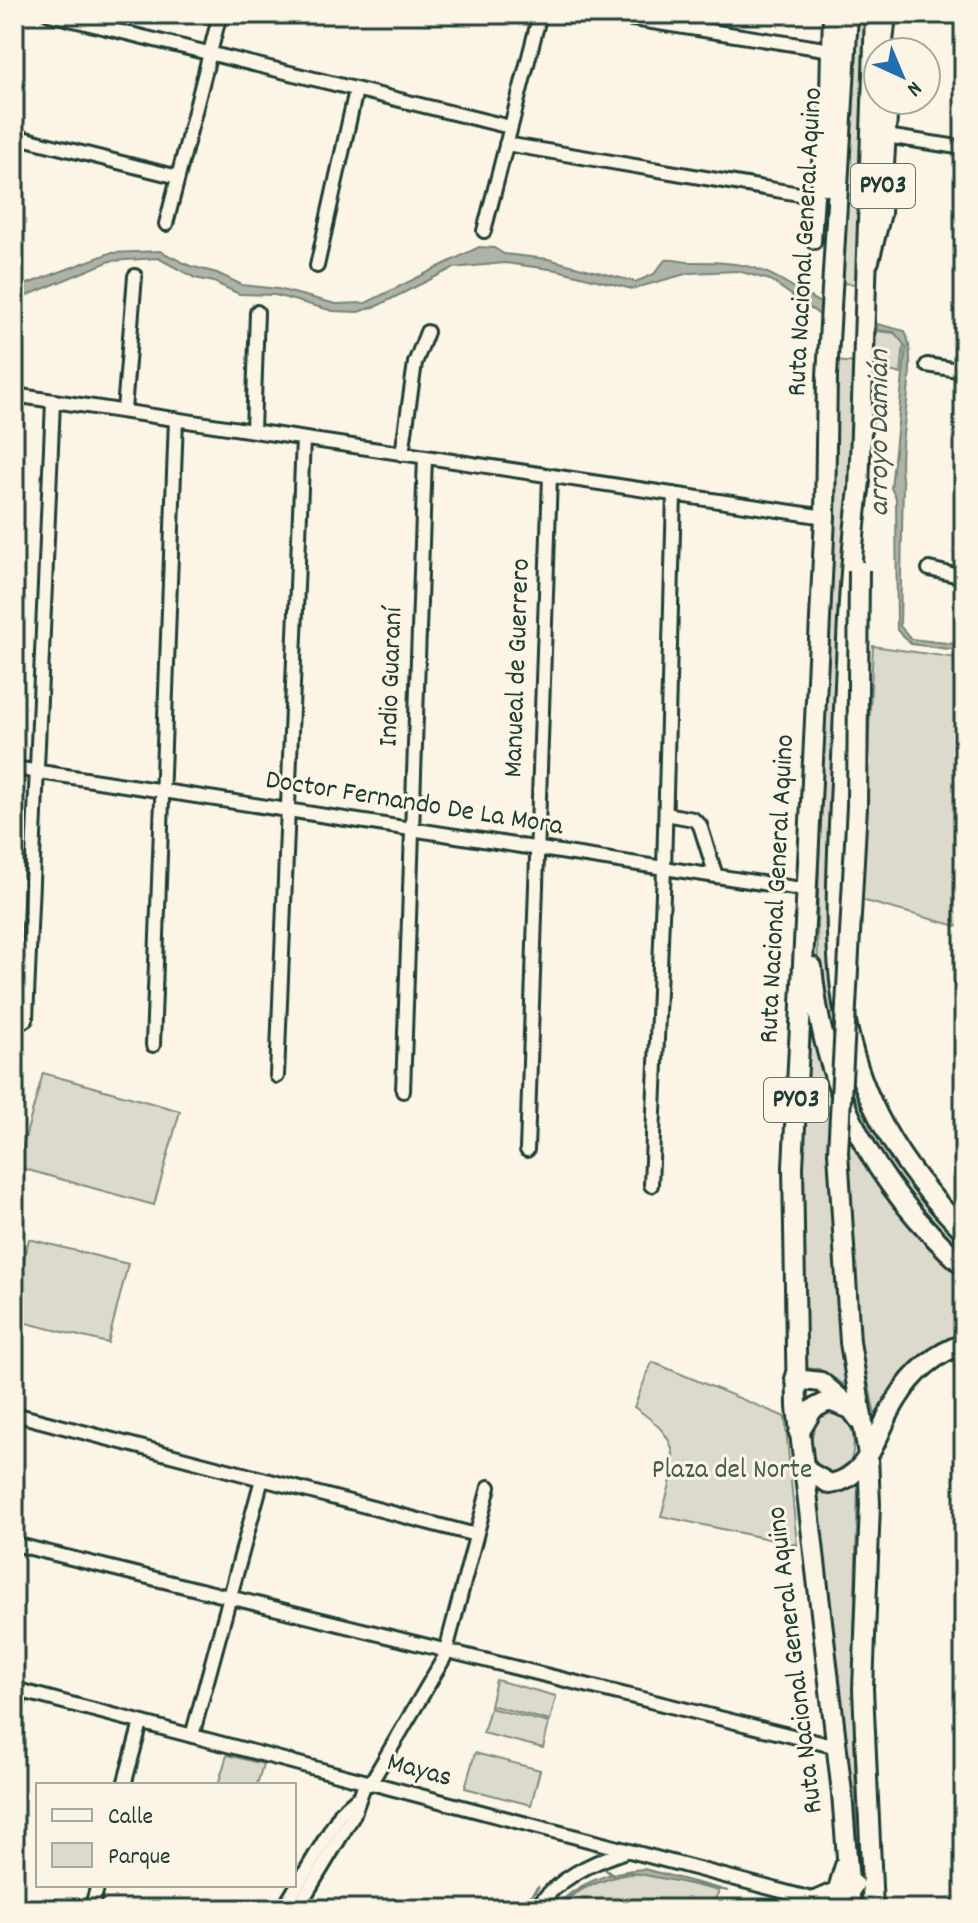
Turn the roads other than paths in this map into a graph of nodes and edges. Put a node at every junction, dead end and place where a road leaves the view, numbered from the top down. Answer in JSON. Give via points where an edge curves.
{"nodes":[{"id":1,"x":49,"y":14,"type":"edge"},
{"id":2,"x":220,"y":14,"type":"edge"},
{"id":3,"x":540,"y":14,"type":"edge"},
{"id":4,"x":601,"y":14,"type":"edge"},
{"id":5,"x":832,"y":14,"type":"edge"},
{"id":6,"x":848,"y":14,"type":"edge"},
{"id":7,"x":875,"y":14,"type":"edge"},
{"id":8,"x":890,"y":14,"type":"edge"},
{"id":9,"x":886,"y":36,"type":"edge"},
{"id":10,"x":890,"y":36,"type":"edge"},
{"id":11,"x":828,"y":49,"type":"junction"},
{"id":12,"x":210,"y":54,"type":"junction"},
{"id":13,"x":356,"y":90,"type":"junction"},
{"id":14,"x":876,"y":116,"type":"edge"},
{"id":15,"x":888,"y":116,"type":"edge"},
{"id":16,"x":510,"y":127,"type":"junction"},
{"id":17,"x":14,"y":136,"type":"edge"},
{"id":18,"x":886,"y":136,"type":"junction"},
{"id":19,"x":506,"y":144,"type":"junction"},
{"id":20,"x":964,"y":148,"type":"edge"},
{"id":21,"x":871,"y":157,"type":"junction"},
{"id":22,"x":178,"y":177,"type":"junction"},
{"id":23,"x":817,"y":197,"type":"junction"},
{"id":24,"x":836,"y":220,"type":"junction"},
{"id":25,"x":166,"y":224,"type":"dead end"},
{"id":26,"x":484,"y":231,"type":"dead end"},
{"id":27,"x":814,"y":242,"type":"dead end"},
{"id":28,"x":317,"y":266,"type":"dead end"},
{"id":29,"x":866,"y":270,"type":"junction"},
{"id":30,"x":135,"y":276,"type":"dead end"},
{"id":31,"x":257,"y":312,"type":"dead end"},
{"id":32,"x":427,"y":332,"type":"dead end"},
{"id":33,"x":927,"y":365,"type":"dead end"},
{"id":34,"x":964,"y":371,"type":"edge"},
{"id":35,"x":14,"y":395,"type":"edge"},
{"id":36,"x":53,"y":402,"type":"junction"},
{"id":37,"x":124,"y":410,"type":"junction"},
{"id":38,"x":176,"y":419,"type":"junction"},
{"id":39,"x":253,"y":431,"type":"junction"},
{"id":40,"x":303,"y":439,"type":"junction"},
{"id":41,"x":402,"y":454,"type":"junction"},
{"id":42,"x":425,"y":457,"type":"junction"},
{"id":43,"x":550,"y":476,"type":"junction"},
{"id":44,"x":860,"y":481,"type":"junction"},
{"id":45,"x":674,"y":494,"type":"junction"},
{"id":46,"x":825,"y":517,"type":"junction"},
{"id":47,"x":929,"y":569,"type":"dead end"},
{"id":48,"x":964,"y":577,"type":"edge"},
{"id":49,"x":14,"y":768,"type":"edge"},
{"id":50,"x":37,"y":772,"type":"junction"},
{"id":51,"x":163,"y":791,"type":"junction"},
{"id":52,"x":288,"y":810,"type":"junction"},
{"id":53,"x":666,"y":814,"type":"junction"},
{"id":54,"x":412,"y":829,"type":"junction"},
{"id":55,"x":537,"y":848,"type":"junction"},
{"id":56,"x":664,"y":869,"type":"junction"},
{"id":57,"x":716,"y":876,"type":"junction"},
{"id":58,"x":806,"y":895,"type":"junction"},
{"id":59,"x":14,"y":1027,"type":"edge"},
{"id":60,"x":153,"y":1045,"type":"dead end"},
{"id":61,"x":277,"y":1076,"type":"dead end"},
{"id":62,"x":403,"y":1091,"type":"dead end"},
{"id":63,"x":527,"y":1150,"type":"dead end"},
{"id":64,"x":651,"y":1185,"type":"dead end"},
{"id":65,"x":964,"y":1231,"type":"edge"},
{"id":66,"x":964,"y":1266,"type":"edge"},
{"id":67,"x":964,"y":1344,"type":"edge"},
{"id":68,"x":795,"y":1379,"type":"junction"},
{"id":69,"x":851,"y":1409,"type":"junction"},
{"id":70,"x":14,"y":1414,"type":"edge"},
{"id":71,"x":863,"y":1427,"type":"junction"},
{"id":72,"x":799,"y":1433,"type":"junction"},
{"id":73,"x":868,"y":1455,"type":"junction"},
{"id":74,"x":802,"y":1462,"type":"junction"},
{"id":75,"x":262,"y":1479,"type":"junction"},
{"id":76,"x":489,"y":1487,"type":"dead end"},
{"id":77,"x":476,"y":1535,"type":"junction"},
{"id":78,"x":14,"y":1544,"type":"edge"},
{"id":79,"x":230,"y":1596,"type":"junction"},
{"id":80,"x":446,"y":1649,"type":"junction"},
{"id":81,"x":18,"y":1690,"type":"edge"},
{"id":82,"x":14,"y":1719,"type":"edge"},
{"id":83,"x":141,"y":1723,"type":"junction"},
{"id":84,"x":192,"y":1736,"type":"junction"},
{"id":85,"x":837,"y":1747,"type":"junction"},
{"id":86,"x":125,"y":1783,"type":"edge"},
{"id":87,"x":368,"y":1783,"type":"junction"},
{"id":88,"x":357,"y":1798,"type":"junction"},
{"id":89,"x":870,"y":1828,"type":"junction"},
{"id":90,"x":847,"y":1844,"type":"junction"},
{"id":91,"x":626,"y":1851,"type":"junction"},
{"id":92,"x":97,"y":1887,"type":"edge"},
{"id":93,"x":851,"y":1900,"type":"edge"},
{"id":94,"x":820,"y":1904,"type":"edge"},
{"id":95,"x":91,"y":1909,"type":"edge"},
{"id":96,"x":283,"y":1909,"type":"edge"},
{"id":97,"x":297,"y":1909,"type":"edge"},
{"id":98,"x":534,"y":1909,"type":"edge"},
{"id":99,"x":873,"y":1909,"type":"edge"}],
"edges":[{"from":1,"to":12,"type":"street"},
{"from":2,"to":12,"type":"street"},
{"from":3,"to":16,"type":"street"},
{"from":4,"to":11,"type":"street"},
{"from":5,"to":11,"type":"main road","number":"PY03"},
{"from":6,"to":24,"type":"highway","name":"Ruta Nacional General Aquino","number":"PY03"},
{"from":7,"to":21,"type":"highway","name":"Ruta Nacional General Aquino","number":"PY03"},
{"from":8,"to":9,"type":"main road"},
{"from":8,"to":10,"type":"main road"},
{"from":11,"to":23,"type":"street"},
{"from":11,"to":24,"type":"highway","number":"PY03","via":[[826,175]]},
{"from":12,"to":13,"type":"street"},
{"from":12,"to":22,"type":"street"},
{"from":13,"to":16,"type":"street"},
{"from":13,"to":28,"type":"street"},
{"from":14,"to":21,"type":"main road"},
{"from":15,"to":18,"type":"main road","number":"PY03"},
{"from":16,"to":19,"type":"street"},
{"from":17,"to":22,"type":"street"},
{"from":18,"to":20,"type":"street"},
{"from":18,"to":29,"type":"main road","number":"PY03","via":[[882,213]]},
{"from":19,"to":23,"type":"street"},
{"from":19,"to":26,"type":"street"},
{"from":21,"to":29,"type":"highway","name":"Ruta Nacional General Aquino","number":"PY03"},
{"from":22,"to":25,"type":"street"},
{"from":23,"to":27,"type":"street"},
{"from":24,"to":46,"type":"highway","name":"Ruta Nacional General Aquino","number":"PY03"},
{"from":29,"to":44,"type":"highway","name":"Ruta Nacional General Aquino","number":"PY03"},
{"from":30,"to":37,"type":"street"},
{"from":31,"to":39,"type":"street"},
{"from":32,"to":41,"type":"street","via":[[415,363]]},
{"from":33,"to":34,"type":"street"},
{"from":35,"to":36,"type":"street"},
{"from":36,"to":37,"type":"street"},
{"from":36,"to":50,"type":"street"},
{"from":37,"to":38,"type":"street"},
{"from":38,"to":39,"type":"street"},
{"from":38,"to":51,"type":"street"},
{"from":39,"to":40,"type":"street"},
{"from":40,"to":41,"type":"street"},
{"from":40,"to":52,"type":"street"},
{"from":41,"to":42,"type":"street"},
{"from":42,"to":43,"type":"street"},
{"from":42,"to":54,"type":"street","name":"Indio Guaraní"},
{"from":43,"to":45,"type":"street"},
{"from":43,"to":55,"type":"street","name":"Manueal de Guerrero"},
{"from":44,"to":65,"type":"highway","number":"PY03","via":[[849,569],[837,895],[839,997],[858,1069],[893,1143],[921,1185]]},
{"from":44,"to":71,"type":"highway","name":"Ruta Nacional General Aquino","number":"PY03","bridge":true,"via":[[857,806],[838,1152],[850,1342]]},
{"from":45,"to":46,"type":"street"},
{"from":45,"to":53,"type":"street"},
{"from":46,"to":58,"type":"highway","name":"Ruta Nacional General Aquino","number":"PY03"},
{"from":47,"to":48,"type":"street"},
{"from":49,"to":50,"type":"street","name":"Doctor Fernando De La Mora"},
{"from":50,"to":51,"type":"street","name":"Doctor Fernando De La Mora"},
{"from":50,"to":59,"type":"street","via":[[26,1019]]},
{"from":51,"to":52,"type":"street","name":"Doctor Fernando De La Mora"},
{"from":51,"to":60,"type":"street"},
{"from":52,"to":54,"type":"street","name":"Doctor Fernando De La Mora"},
{"from":52,"to":61,"type":"street"},
{"from":53,"to":56,"type":"street"},
{"from":53,"to":57,"type":"street","via":[[700,825]]},
{"from":54,"to":55,"type":"street","name":"Doctor Fernando De La Mora"},
{"from":54,"to":62,"type":"street","name":"Indio Guaraní"},
{"from":55,"to":56,"type":"street","name":"Doctor Fernando De La Mora"},
{"from":55,"to":63,"type":"street","name":"Manueal de Guerrero"},
{"from":56,"to":57,"type":"street","name":"Doctor Fernando De La Mora"},
{"from":56,"to":64,"type":"street"},
{"from":57,"to":58,"type":"street","name":"Doctor Fernando De La Mora"},
{"from":58,"to":66,"type":"highway","number":"PY03","via":[[816,1011],[843,1103],[900,1200]]},
{"from":58,"to":68,"type":"highway","name":"Ruta Nacional General Aquino","number":"PY03","via":[[793,1167]]},
{"from":67,"to":73,"type":"highway","via":[[930,1362],[905,1387]]},
{"from":68,"to":69,"type":"highway","via":[[830,1387]]},
{"from":68,"to":72,"type":"highway","name":"Ruta Nacional General Aquino","number":"PY03"},
{"from":69,"to":71,"type":"highway"},
{"from":69,"to":72,"type":"highway","via":[[839,1402],[821,1403]]},
{"from":70,"to":75,"type":"street"},
{"from":71,"to":73,"type":"highway","name":"Ruta Nacional General Aquino","number":"PY03"},
{"from":72,"to":74,"type":"highway","name":"Ruta Nacional General Aquino","number":"PY03"},
{"from":73,"to":74,"type":"highway","via":[[854,1475],[830,1484]]},
{"from":73,"to":89,"type":"highway","name":"Ruta Nacional General Aquino","number":"PY03","via":[[870,1561],[863,1699]]},
{"from":74,"to":85,"type":"highway","name":"Ruta Nacional General Aquino","number":"PY03"},
{"from":75,"to":77,"type":"street"},
{"from":75,"to":79,"type":"street"},
{"from":76,"to":77,"type":"street"},
{"from":77,"to":80,"type":"street"},
{"from":78,"to":79,"type":"street"},
{"from":79,"to":80,"type":"street"},
{"from":79,"to":84,"type":"street"},
{"from":80,"to":85,"type":"street"},
{"from":80,"to":87,"type":"street"},
{"from":81,"to":82,"type":"street"},
{"from":81,"to":83,"type":"street","name":"Mayas"},
{"from":83,"to":84,"type":"street","name":"Mayas"},
{"from":83,"to":86,"type":"street"},
{"from":84,"to":87,"type":"street","name":"Mayas"},
{"from":85,"to":90,"type":"highway","name":"Ruta Nacional General Aquino","number":"PY03"},
{"from":87,"to":88,"type":"street"},
{"from":87,"to":91,"type":"street","name":"Mayas"},
{"from":88,"to":96,"type":"street","via":[[342,1811]]},
{"from":88,"to":97,"type":"street","via":[[353,1816]]},
{"from":89,"to":93,"type":"highway"},
{"from":89,"to":99,"type":"highway","name":"Ruta Nacional General Aquino","number":"PY03"},
{"from":90,"to":93,"type":"highway","name":"Ruta Nacional General Aquino","number":"PY03"},
{"from":90,"to":94,"type":"street","via":[[835,1889]]},
{"from":91,"to":94,"type":"street","name":"Mayas"},
{"from":91,"to":98,"type":"street","via":[[585,1865],[557,1883]]},
{"from":92,"to":95,"type":"street"},
{"from":93,"to":94,"type":"highway"}]}
